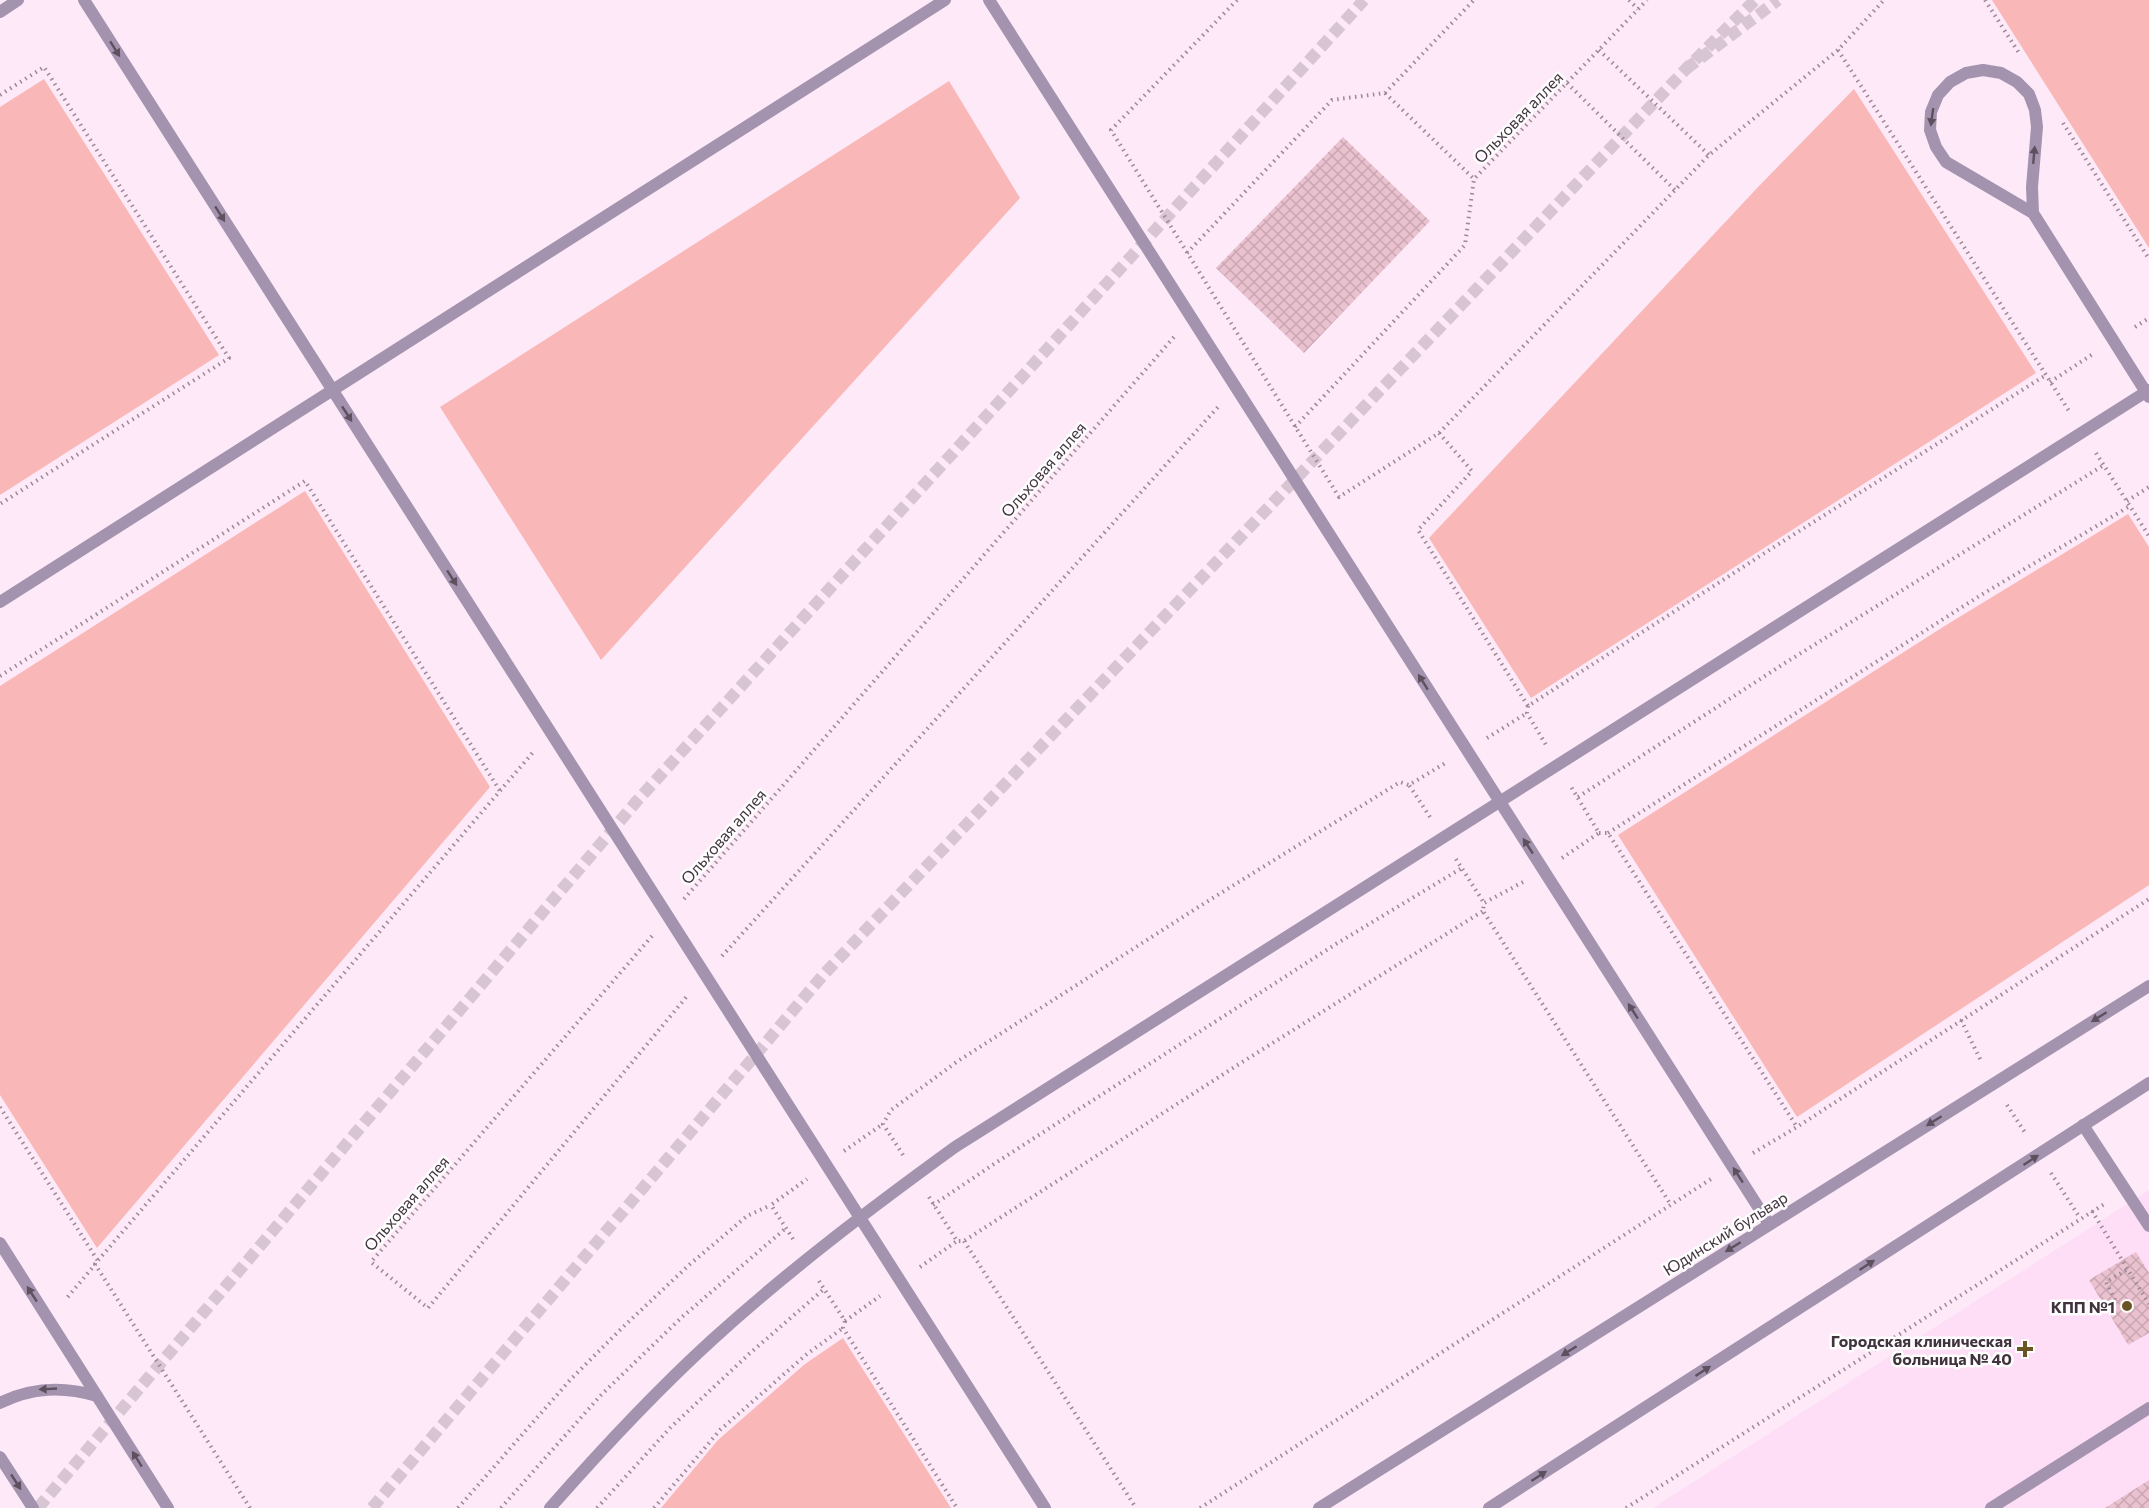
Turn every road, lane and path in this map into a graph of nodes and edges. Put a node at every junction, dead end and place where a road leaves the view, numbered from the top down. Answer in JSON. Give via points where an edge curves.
{"nodes":[{"id":1,"x":18,"y":0,"type":"edge"},
{"id":2,"x":84,"y":0,"type":"edge"},
{"id":3,"x":945,"y":0,"type":"edge"},
{"id":4,"x":989,"y":0,"type":"edge"},
{"id":5,"x":1237,"y":0,"type":"edge"},
{"id":6,"x":1474,"y":0,"type":"edge"},
{"id":7,"x":1629,"y":0,"type":"edge"},
{"id":8,"x":1647,"y":0,"type":"edge"},
{"id":9,"x":1884,"y":0,"type":"edge"},
{"id":10,"x":1985,"y":0,"type":"edge"},
{"id":11,"x":1638,"y":9,"type":"junction"},
{"id":12,"x":0,"y":12,"type":"edge"},
{"id":13,"x":1599,"y":50,"type":"junction"},
{"id":14,"x":1838,"y":50,"type":"junction"},
{"id":15,"x":2023,"y":60,"type":"dead end"},
{"id":16,"x":1567,"y":83,"type":"junction"},
{"id":17,"x":1384,"y":93,"type":"junction"},
{"id":18,"x":0,"y":95,"type":"edge"},
{"id":19,"x":2061,"y":120,"type":"dead end"},
{"id":20,"x":1709,"y":155,"type":"junction"},
{"id":21,"x":1474,"y":179,"type":"junction"},
{"id":22,"x":1675,"y":190,"type":"junction"},
{"id":23,"x":2033,"y":213,"type":"junction"},
{"id":24,"x":1187,"y":253,"type":"junction"},
{"id":25,"x":2149,"y":259,"type":"edge"},
{"id":26,"x":1212,"y":293,"type":"junction"},
{"id":27,"x":1191,"y":317,"type":"junction"},
{"id":28,"x":1256,"y":365,"type":"junction"},
{"id":29,"x":2046,"y":375,"type":"junction"},
{"id":30,"x":1236,"y":387,"type":"junction"},
{"id":31,"x":332,"y":390,"type":"junction"},
{"id":32,"x":2148,"y":393,"type":"edge"},
{"id":33,"x":1295,"y":427,"type":"junction"},
{"id":34,"x":2083,"y":432,"type":"junction"},
{"id":35,"x":1439,"y":433,"type":"junction"},
{"id":36,"x":2104,"y":465,"type":"junction"},
{"id":37,"x":2149,"y":488,"type":"edge"},
{"id":38,"x":2127,"y":501,"type":"junction"},
{"id":39,"x":0,"y":504,"type":"edge"},
{"id":40,"x":2130,"y":506,"type":"junction"},
{"id":41,"x":2149,"y":536,"type":"edge"},
{"id":42,"x":0,"y":602,"type":"edge"},
{"id":43,"x":0,"y":676,"type":"edge"},
{"id":44,"x":550,"y":732,"type":"junction"},
{"id":45,"x":500,"y":791,"type":"junction"},
{"id":46,"x":1578,"y":797,"type":"dead end"},
{"id":47,"x":1500,"y":802,"type":"junction"},
{"id":48,"x":1599,"y":833,"type":"dead end"},
{"id":49,"x":1608,"y":833,"type":"junction"},
{"id":50,"x":1462,"y":868,"type":"dead end"},
{"id":51,"x":2149,"y":899,"type":"edge"},
{"id":52,"x":668,"y":918,"type":"junction"},
{"id":53,"x":705,"y":975,"type":"junction"},
{"id":54,"x":2149,"y":986,"type":"edge"},
{"id":55,"x":1961,"y":1020,"type":"junction"},
{"id":56,"x":2149,"y":1083,"type":"edge"},
{"id":57,"x":1993,"y":1084,"type":"junction"},
{"id":58,"x":0,"y":1107,"type":"edge"},
{"id":59,"x":883,"y":1124,"type":"dead end"},
{"id":60,"x":2084,"y":1125,"type":"junction"},
{"id":61,"x":1797,"y":1127,"type":"junction"},
{"id":62,"x":2039,"y":1154,"type":"junction"},
{"id":63,"x":826,"y":1165,"type":"junction"},
{"id":64,"x":1732,"y":1166,"type":"junction"},
{"id":65,"x":2126,"y":1191,"type":"junction"},
{"id":66,"x":771,"y":1205,"type":"junction"},
{"id":67,"x":933,"y":1205,"type":"dead end"},
{"id":68,"x":2092,"y":1211,"type":"junction"},
{"id":69,"x":860,"y":1217,"type":"junction"},
{"id":70,"x":2080,"y":1218,"type":"junction"},
{"id":71,"x":1769,"y":1224,"type":"junction"},
{"id":72,"x":2149,"y":1226,"type":"edge"},
{"id":73,"x":786,"y":1228,"type":"junction"},
{"id":74,"x":964,"y":1241,"type":"dead end"},
{"id":75,"x":0,"y":1243,"type":"edge"},
{"id":76,"x":806,"y":1260,"type":"junction"},
{"id":77,"x":95,"y":1264,"type":"junction"},
{"id":78,"x":2128,"y":1269,"type":"junction"},
{"id":79,"x":824,"y":1289,"type":"junction"},
{"id":80,"x":2115,"y":1300,"type":"dead end"},
{"id":81,"x":2149,"y":1304,"type":"edge"},
{"id":82,"x":49,"y":1319,"type":"junction"},
{"id":83,"x":843,"y":1328,"type":"junction"},
{"id":84,"x":97,"y":1396,"type":"junction"},
{"id":85,"x":0,"y":1403,"type":"edge"},
{"id":86,"x":2149,"y":1408,"type":"edge"},
{"id":87,"x":0,"y":1457,"type":"edge"},
{"id":88,"x":33,"y":1508,"type":"edge"},
{"id":89,"x":168,"y":1508,"type":"edge"},
{"id":90,"x":250,"y":1508,"type":"edge"},
{"id":91,"x":458,"y":1508,"type":"edge"},
{"id":92,"x":501,"y":1508,"type":"edge"},
{"id":93,"x":550,"y":1508,"type":"edge"},
{"id":94,"x":597,"y":1508,"type":"edge"},
{"id":95,"x":654,"y":1508,"type":"edge"},
{"id":96,"x":957,"y":1508,"type":"edge"},
{"id":97,"x":1046,"y":1508,"type":"edge"},
{"id":98,"x":1136,"y":1508,"type":"edge"},
{"id":99,"x":1200,"y":1508,"type":"edge"},
{"id":100,"x":1320,"y":1508,"type":"edge"},
{"id":101,"x":1489,"y":1508,"type":"edge"},
{"id":102,"x":1626,"y":1508,"type":"edge"},
{"id":103,"x":1991,"y":1508,"type":"edge"}],
"edges":[{"from":1,"to":12,"type":"street"},
{"from":2,"to":31,"type":"street","one_way":true},
{"from":3,"to":31,"type":"street"},
{"from":4,"to":27,"type":"street"},
{"from":5,"to":24,"type":"path","via":[[1111,130]]},
{"from":6,"to":17,"type":"path"},
{"from":7,"to":11,"type":"path"},
{"from":8,"to":11,"type":"path","name":"Ольховая аллея"},
{"from":9,"to":14,"type":"path"},
{"from":10,"to":15,"type":"path"},
{"from":11,"to":13,"type":"path","name":"Ольховая аллея"},
{"from":13,"to":16,"type":"path","name":"Ольховая аллея"},
{"from":13,"to":20,"type":"path"},
{"from":14,"to":20,"type":"path"},
{"from":14,"to":29,"type":"path"},
{"from":16,"to":21,"type":"path","name":"Ольховая аллея"},
{"from":16,"to":22,"type":"path"},
{"from":17,"to":21,"type":"path"},
{"from":17,"to":24,"type":"path","via":[[1332,100]]},
{"from":18,"to":39,"type":"path","via":[[44,67],[229,357]]},
{"from":19,"to":25,"type":"path"},
{"from":20,"to":22,"type":"path"},
{"from":21,"to":33,"type":"path","name":"Ольховая аллея","via":[[1465,245]]},
{"from":22,"to":35,"type":"path"},
{"from":23,"to":23,"type":"street","one_way":true,"via":[[2031,187],[2037,128],[2029,94],[2001,73],[1983,70],[1950,81],[1931,112],[1930,130],[1936,147],[1946,162]]},
{"from":23,"to":32,"type":"street"},
{"from":24,"to":26,"type":"path"},
{"from":26,"to":27,"type":"path","name":"Ольховая аллея"},
{"from":26,"to":28,"type":"path"},
{"from":27,"to":30,"type":"street"},
{"from":27,"to":52,"type":"path","name":"Ольховая аллея"},
{"from":28,"to":30,"type":"path","name":"Ольховая аллея"},
{"from":28,"to":33,"type":"path"},
{"from":29,"to":34,"type":"path"},
{"from":29,"to":35,"type":"path","via":[[1528,706],[1418,530],[1472,471]]},
{"from":47,"to":30,"type":"street","one_way":true},
{"from":30,"to":53,"type":"path","name":"Ольховая аллея"},
{"from":31,"to":42,"type":"street"},
{"from":31,"to":44,"type":"street","one_way":true},
{"from":32,"to":34,"type":"street"},
{"from":33,"to":35,"type":"path","via":[[1339,497]]},
{"from":34,"to":36,"type":"path"},
{"from":34,"to":47,"type":"street"},
{"from":36,"to":38,"type":"path"},
{"from":36,"to":46,"type":"path"},
{"from":37,"to":38,"type":"path"},
{"from":38,"to":40,"type":"path"},
{"from":40,"to":41,"type":"path"},
{"from":40,"to":49,"type":"path","via":[[1981,595]]},
{"from":43,"to":45,"type":"path","via":[[305,482]]},
{"from":44,"to":45,"type":"path"},
{"from":44,"to":52,"type":"street"},
{"from":45,"to":77,"type":"path"},
{"from":64,"to":47,"type":"street","one_way":true},
{"from":47,"to":69,"type":"street","via":[[955,1147]]},
{"from":48,"to":49,"type":"path"},
{"from":49,"to":61,"type":"path"},
{"from":50,"to":67,"type":"path","via":[[1336,944]]},
{"from":51,"to":55,"type":"path"},
{"from":52,"to":53,"type":"street"},
{"from":52,"to":53,"type":"path","name":"Ольховая аллея","via":[[371,1262],[428,1308]]},
{"from":53,"to":63,"type":"street"},
{"from":54,"to":57,"type":"street","name":"Юдинский бульвар","one_way":true},
{"from":55,"to":57,"type":"path"},
{"from":55,"to":61,"type":"path"},
{"from":56,"to":60,"type":"street"},
{"from":57,"to":62,"type":"path"},
{"from":57,"to":71,"type":"street","name":"Юдинский бульвар","one_way":true},
{"from":58,"to":77,"type":"path","via":[[98,1261]]},
{"from":59,"to":63,"type":"path"},
{"from":60,"to":62,"type":"street"},
{"from":60,"to":65,"type":"street"},
{"from":61,"to":64,"type":"path"},
{"from":62,"to":70,"type":"path"},
{"from":101,"to":62,"type":"street","one_way":true},
{"from":63,"to":66,"type":"path"},
{"from":63,"to":69,"type":"street"},
{"from":71,"to":64,"type":"street","one_way":true},
{"from":64,"to":99,"type":"path"},
{"from":65,"to":68,"type":"path"},
{"from":65,"to":72,"type":"street"},
{"from":66,"to":73,"type":"path"},
{"from":66,"to":91,"type":"path","via":[[747,1216],[622,1328],[570,1380]]},
{"from":68,"to":70,"type":"path"},
{"from":68,"to":78,"type":"path"},
{"from":69,"to":76,"type":"street"},
{"from":69,"to":97,"type":"street"},
{"from":70,"to":102,"type":"path"},
{"from":71,"to":100,"type":"street","name":"Юдинский бульвар","one_way":true},
{"from":73,"to":76,"type":"path"},
{"from":73,"to":92,"type":"path","via":[[682,1317],[600,1396]]},
{"from":74,"to":98,"type":"path"},
{"from":82,"to":75,"type":"street","one_way":true},
{"from":76,"to":79,"type":"path"},
{"from":76,"to":93,"type":"street","via":[[672,1378]]},
{"from":77,"to":82,"type":"path"},
{"from":77,"to":90,"type":"path"},
{"from":78,"to":80,"type":"path","via":[[2106,1282]]},
{"from":78,"to":81,"type":"path"},
{"from":79,"to":83,"type":"path","via":[[845,1321]]},
{"from":79,"to":94,"type":"path","via":[[670,1428]]},
{"from":82,"to":84,"type":"street"},
{"from":83,"to":95,"type":"path","via":[[720,1430]]},
{"from":83,"to":96,"type":"path"},
{"from":84,"to":85,"type":"street","one_way":true,"via":[[39,1389]]},
{"from":89,"to":84,"type":"street","one_way":true},
{"from":86,"to":103,"type":"street"},
{"from":87,"to":88,"type":"street","one_way":true}]}
